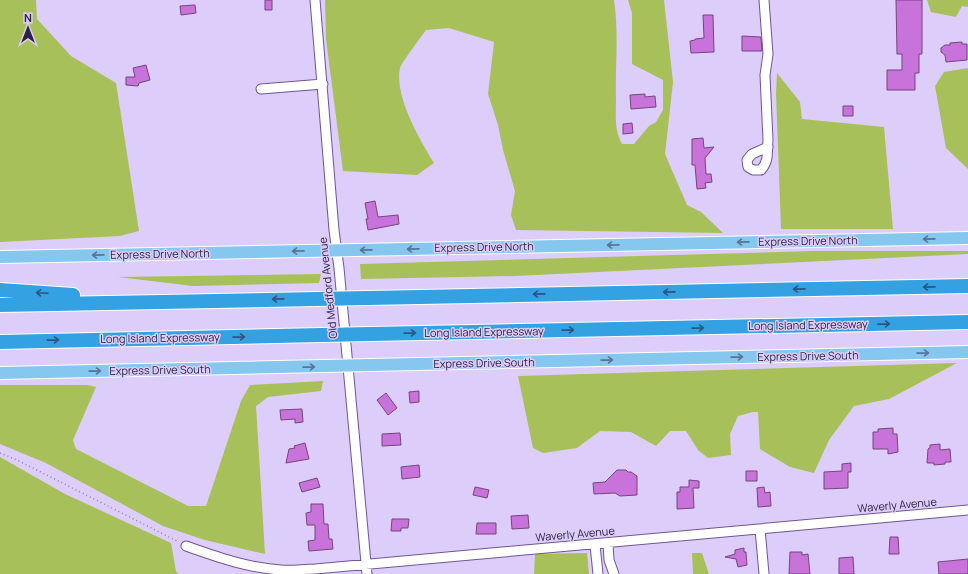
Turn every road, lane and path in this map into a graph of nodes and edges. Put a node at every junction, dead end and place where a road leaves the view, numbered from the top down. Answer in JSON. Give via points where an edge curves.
{"nodes":[{"id":1,"x":316,"y":0,"type":"edge"},
{"id":2,"x":764,"y":0,"type":"edge"},
{"id":3,"x":322,"y":84,"type":"junction"},
{"id":4,"x":261,"y":89,"type":"dead end"},
{"id":5,"x":768,"y":147,"type":"dead end"},
{"id":6,"x":968,"y":238,"type":"edge"},
{"id":7,"x":337,"y":251,"type":"junction"},
{"id":8,"x":0,"y":257,"type":"edge"},
{"id":9,"x":968,"y":286,"type":"edge"},
{"id":10,"x":0,"y":290,"type":"edge"},
{"id":11,"x":151,"y":302,"type":"junction"},
{"id":12,"x":0,"y":305,"type":"edge"},
{"id":13,"x":968,"y":322,"type":"edge"},
{"id":14,"x":33,"y":341,"type":"junction"},
{"id":15,"x":0,"y":342,"type":"edge"},
{"id":16,"x":0,"y":345,"type":"edge"},
{"id":17,"x":968,"y":352,"type":"edge"},
{"id":18,"x":347,"y":366,"type":"junction"},
{"id":19,"x":0,"y":373,"type":"edge"},
{"id":20,"x":0,"y":453,"type":"edge"},
{"id":21,"x":968,"y":510,"type":"edge"},
{"id":22,"x":760,"y":529,"type":"junction"},
{"id":23,"x":608,"y":544,"type":"junction"},
{"id":24,"x":595,"y":545,"type":"junction"},
{"id":25,"x":186,"y":546,"type":"joint"},
{"id":26,"x":366,"y":570,"type":"edge"},
{"id":27,"x":598,"y":574,"type":"edge"},
{"id":28,"x":614,"y":574,"type":"edge"},
{"id":29,"x":764,"y":574,"type":"edge"}],
"edges":[{"from":1,"to":3,"type":"street","name":"Old Medford Avenue"},
{"from":2,"to":5,"type":"street","via":[[768,54],[765,75]]},
{"from":3,"to":4,"type":"street"},
{"from":3,"to":7,"type":"street","name":"Old Medford Avenue"},
{"from":6,"to":7,"type":"main road","name":"Express Drive North","one_way":true},
{"from":7,"to":8,"type":"main road","name":"Express Drive North","one_way":true},
{"from":7,"to":18,"type":"street","name":"Old Medford Avenue"},
{"from":9,"to":11,"type":"highway","one_way":true,"bridge":true},
{"from":11,"to":10,"type":"highway","one_way":true},
{"from":11,"to":12,"type":"highway"},
{"from":14,"to":13,"type":"highway","name":"Long Island Expressway","one_way":true,"bridge":true},
{"from":14,"to":15,"type":"highway","name":"Long Island Expressway"},
{"from":14,"to":16,"type":"highway"},
{"from":18,"to":17,"type":"main road","name":"Express Drive South","one_way":true},
{"from":19,"to":18,"type":"main road","name":"Express Drive South","one_way":true},
{"from":18,"to":26,"type":"street","name":"Old Medford Avenue"},
{"from":20,"to":25,"type":"path"},
{"from":21,"to":22,"type":"street","name":"Waverly Avenue"},
{"from":22,"to":23,"type":"street","name":"Waverly Avenue"},
{"from":22,"to":29,"type":"street"},
{"from":23,"to":24,"type":"street","name":"Waverly Avenue"},
{"from":23,"to":28,"type":"street","via":[[609,560]]},
{"from":24,"to":26,"type":"street","name":"Waverly Avenue"},
{"from":24,"to":27,"type":"street"},
{"from":25,"to":26,"type":"street","name":"Waverly Avenue","via":[[218,558],[282,570]]}]}
